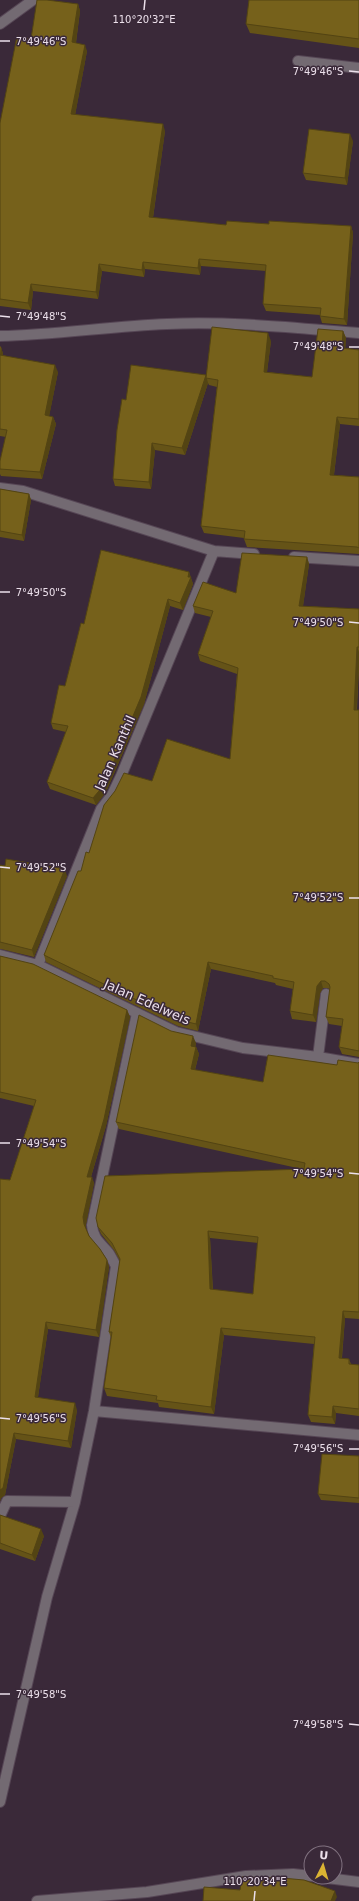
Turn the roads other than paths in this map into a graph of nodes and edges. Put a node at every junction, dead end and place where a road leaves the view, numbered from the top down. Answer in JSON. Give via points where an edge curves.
{"nodes":[{"id":1,"x":33,"y":0,"type":"edge"},
{"id":2,"x":0,"y":24,"type":"edge"},
{"id":3,"x":298,"y":60,"type":"dead end"},
{"id":4,"x":359,"y":68,"type":"edge"},
{"id":5,"x":359,"y":333,"type":"edge"},
{"id":6,"x":0,"y":336,"type":"edge"},
{"id":7,"x":0,"y":488,"type":"edge"},
{"id":8,"x":214,"y":551,"type":"junction"},
{"id":9,"x":268,"y":555,"type":"edge"},
{"id":10,"x":283,"y":556,"type":"edge"},
{"id":11,"x":359,"y":561,"type":"edge"},
{"id":12,"x":0,"y":955,"type":"edge"},
{"id":13,"x":38,"y":965,"type":"junction"},
{"id":14,"x":326,"y":994,"type":"edge"},
{"id":15,"x":137,"y":1013,"type":"junction"},
{"id":16,"x":318,"y":1057,"type":"junction"},
{"id":17,"x":359,"y":1064,"type":"edge"},
{"id":18,"x":94,"y":1411,"type":"junction"},
{"id":19,"x":359,"y":1435,"type":"edge"},
{"id":20,"x":4,"y":1500,"type":"edge"},
{"id":21,"x":75,"y":1502,"type":"junction"},
{"id":22,"x":0,"y":1516,"type":"edge"},
{"id":23,"x":0,"y":1802,"type":"edge"},
{"id":24,"x":303,"y":1875,"type":"edge"},
{"id":25,"x":343,"y":1880,"type":"edge"},
{"id":26,"x":359,"y":1882,"type":"edge"},
{"id":27,"x":37,"y":1901,"type":"edge"}],
"edges":[{"from":1,"to":2,"type":"street"},
{"from":3,"to":4,"type":"street"},
{"from":5,"to":6,"type":"street","via":[[226,322]]},
{"from":7,"to":8,"type":"street","via":[[23,491]]},
{"from":8,"to":9,"type":"street"},
{"from":8,"to":13,"type":"street","name":"Jalan Kanthil","via":[[121,776],[101,809]]},
{"from":10,"to":11,"type":"street"},
{"from":12,"to":13,"type":"street","name":"Jalan Edelweis"},
{"from":13,"to":15,"type":"street","name":"Jalan Edelweis"},
{"from":14,"to":16,"type":"street"},
{"from":15,"to":16,"type":"street","name":"Jalan Edelweis","via":[[176,1032],[235,1047]]},
{"from":15,"to":18,"type":"street","via":[[92,1225],[96,1241],[109,1253],[116,1266]]},
{"from":16,"to":17,"type":"street","name":"Jalan Edelweis"},
{"from":18,"to":19,"type":"street"},
{"from":18,"to":21,"type":"street"},
{"from":20,"to":21,"type":"street"},
{"from":20,"to":22,"type":"street"},
{"from":21,"to":23,"type":"street","via":[[48,1597]]},
{"from":24,"to":27,"type":"street","via":[[246,1876],[147,1892]]},
{"from":25,"to":26,"type":"street"}]}
